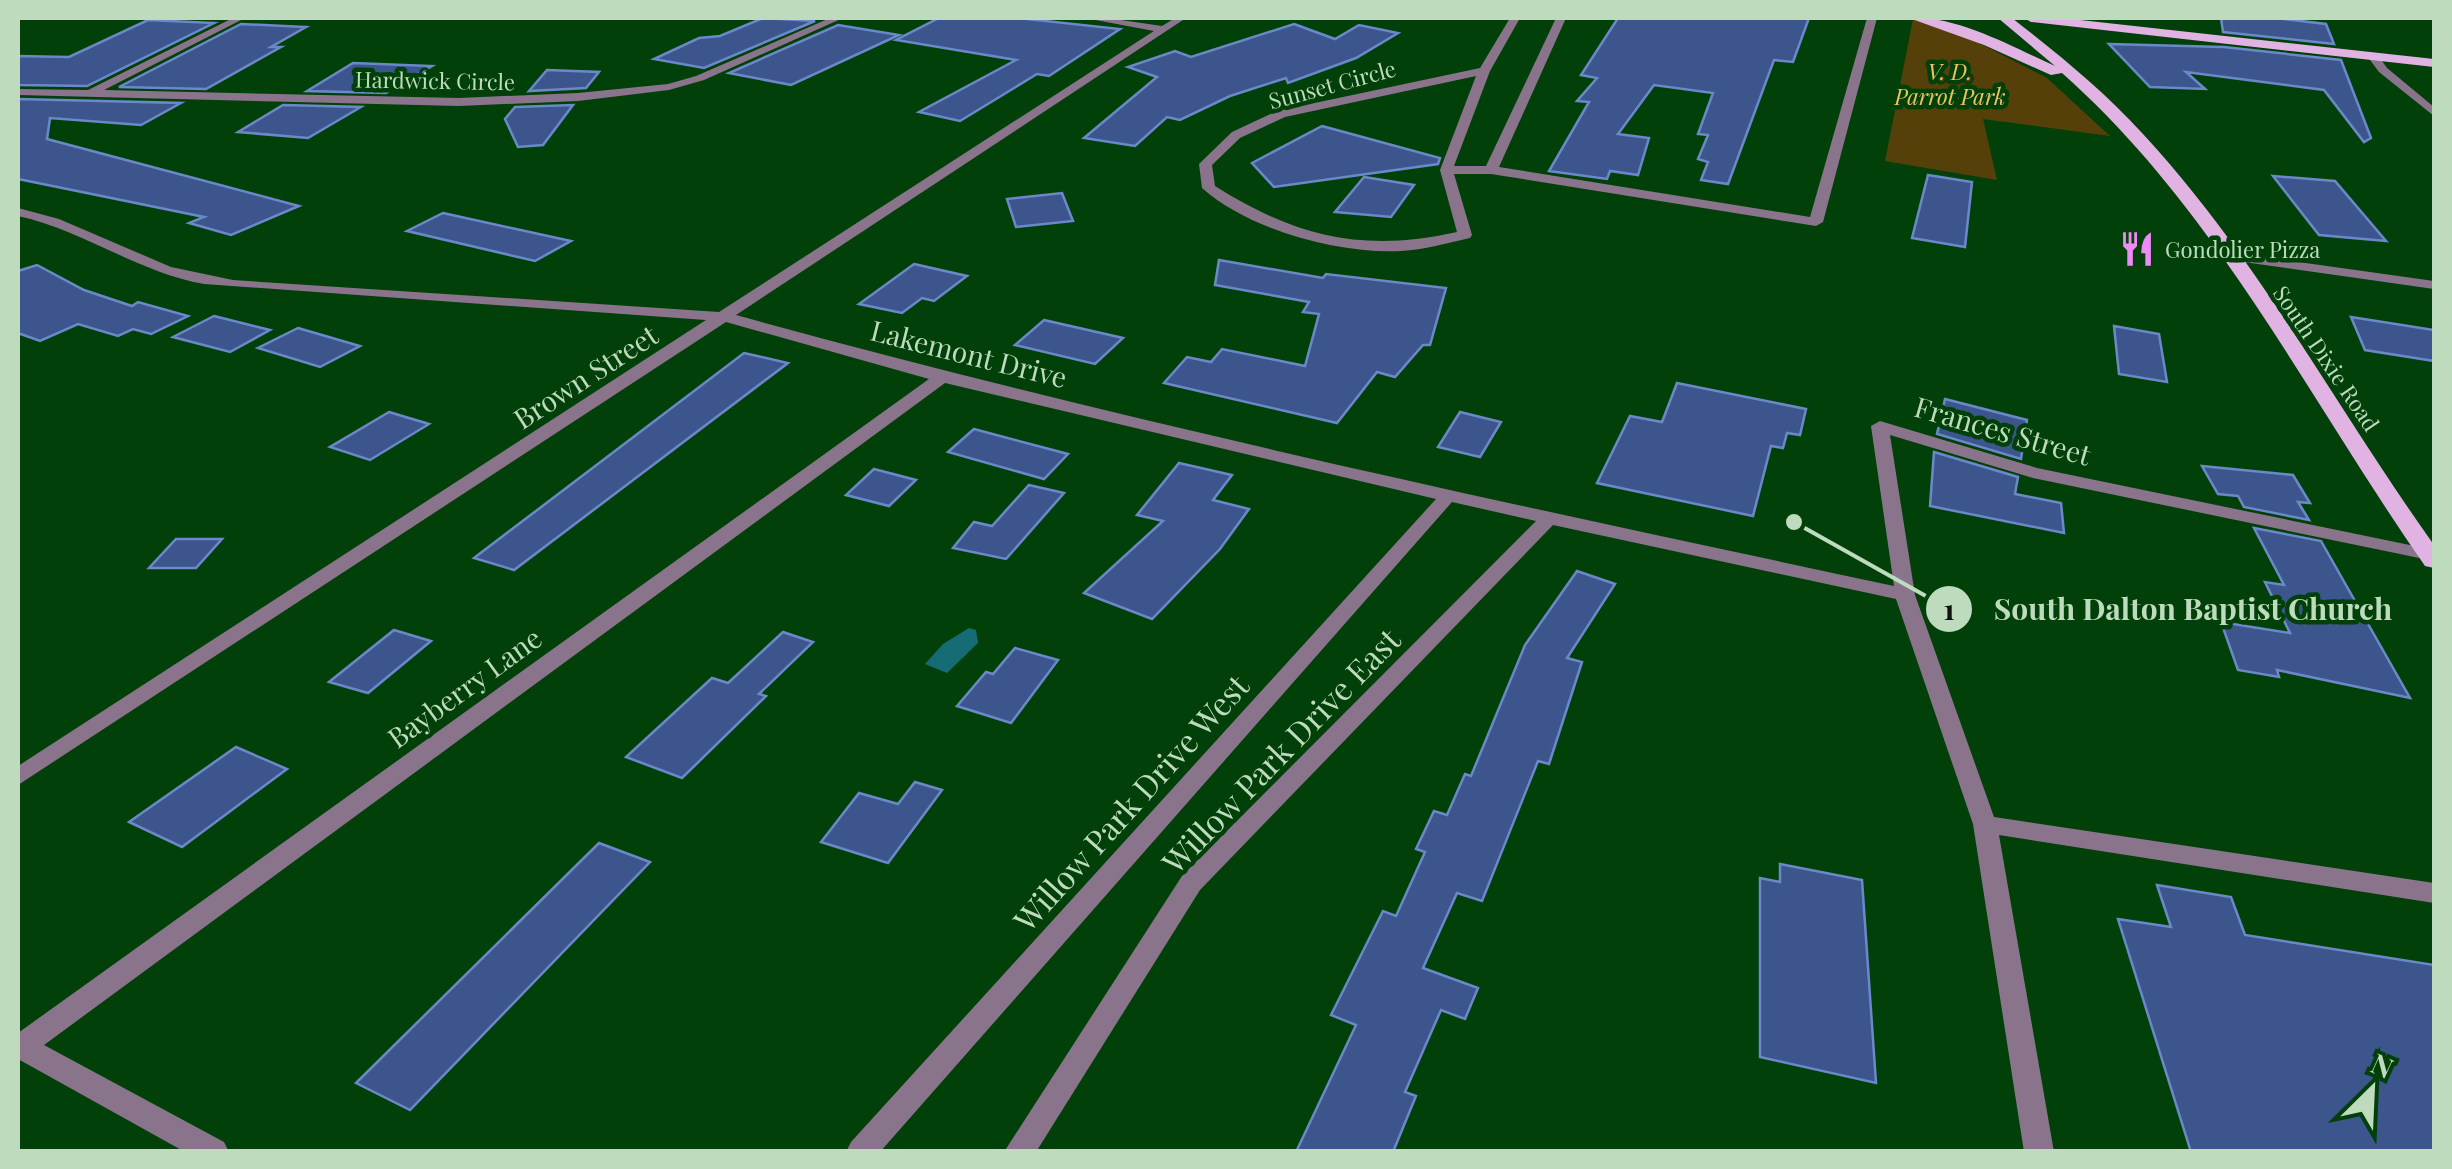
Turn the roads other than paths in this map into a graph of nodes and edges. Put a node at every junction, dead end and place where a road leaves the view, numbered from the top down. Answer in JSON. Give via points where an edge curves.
{"nodes":[{"id":1,"x":240,"y":18,"type":"edge"},
{"id":2,"x":838,"y":18,"type":"edge"},
{"id":3,"x":1090,"y":18,"type":"edge"},
{"id":4,"x":1181,"y":18,"type":"edge"},
{"id":5,"x":1516,"y":18,"type":"edge"},
{"id":6,"x":1561,"y":18,"type":"edge"},
{"id":7,"x":1872,"y":18,"type":"edge"},
{"id":8,"x":1916,"y":18,"type":"edge"},
{"id":9,"x":2005,"y":18,"type":"edge"},
{"id":10,"x":2031,"y":18,"type":"edge"},
{"id":11,"x":1164,"y":29,"type":"junction"},
{"id":12,"x":2373,"y":56,"type":"junction"},
{"id":13,"x":2434,"y":63,"type":"edge"},
{"id":14,"x":1484,"y":71,"type":"junction"},
{"id":15,"x":2085,"y":86,"type":"junction"},
{"id":16,"x":18,"y":92,"type":"edge"},
{"id":17,"x":90,"y":94,"type":"junction"},
{"id":18,"x":2434,"y":113,"type":"edge"},
{"id":19,"x":1446,"y":170,"type":"junction"},
{"id":20,"x":1491,"y":170,"type":"junction"},
{"id":21,"x":18,"y":212,"type":"edge"},
{"id":22,"x":2228,"y":256,"type":"junction"},
{"id":23,"x":2434,"y":284,"type":"edge"},
{"id":24,"x":725,"y":318,"type":"junction"},
{"id":25,"x":942,"y":377,"type":"junction"},
{"id":26,"x":1448,"y":496,"type":"junction"},
{"id":27,"x":1551,"y":516,"type":"junction"},
{"id":28,"x":2432,"y":557,"type":"edge"},
{"id":29,"x":1904,"y":595,"type":"junction"},
{"id":30,"x":18,"y":776,"type":"edge"},
{"id":31,"x":1985,"y":824,"type":"junction"},
{"id":32,"x":2434,"y":893,"type":"edge"},
{"id":33,"x":19,"y":1045,"type":"edge"},
{"id":34,"x":214,"y":1152,"type":"edge"},
{"id":35,"x":862,"y":1152,"type":"edge"},
{"id":36,"x":1019,"y":1152,"type":"edge"},
{"id":37,"x":2039,"y":1152,"type":"edge"}],
"edges":[{"from":1,"to":17,"type":"street"},
{"from":2,"to":17,"type":"street","name":"Hardwick Circle","via":[[700,78],[640,91],[519,102]]},
{"from":3,"to":11,"type":"street"},
{"from":4,"to":11,"type":"street","name":"Brown Street"},
{"from":5,"to":14,"type":"street"},
{"from":6,"to":20,"type":"street"},
{"from":7,"to":20,"type":"street","via":[[1816,222]]},
{"from":8,"to":15,"type":"main road"},
{"from":9,"to":15,"type":"main road","name":"South Dixie Road"},
{"from":10,"to":12,"type":"main road"},
{"from":11,"to":24,"type":"street","name":"Brown Street"},
{"from":12,"to":13,"type":"main road"},
{"from":12,"to":18,"type":"street"},
{"from":14,"to":19,"type":"street"},
{"from":14,"to":19,"type":"street","name":"Sunset Circle","via":[[1281,114],[1236,135],[1205,164],[1209,188],[1232,204],[1301,233],[1402,247],[1466,235]]},
{"from":15,"to":22,"type":"main road","name":"South Dixie Road","via":[[2156,158]]},
{"from":16,"to":17,"type":"street","name":"Hardwick Circle"},
{"from":19,"to":20,"type":"street"},
{"from":21,"to":24,"type":"street","name":"Lakemont Drive","via":[[190,278]]},
{"from":22,"to":23,"type":"street"},
{"from":22,"to":28,"type":"main road","name":"South Dixie Road"},
{"from":24,"to":25,"type":"street","name":"Lakemont Drive"},
{"from":24,"to":30,"type":"street","name":"Brown Street"},
{"from":25,"to":26,"type":"street","name":"Lakemont Drive"},
{"from":25,"to":33,"type":"street","name":"Bayberry Lane"},
{"from":26,"to":27,"type":"street","name":"Lakemont Drive"},
{"from":26,"to":35,"type":"street","name":"Willow Park Drive West"},
{"from":27,"to":29,"type":"street","name":"Lakemont Drive"},
{"from":27,"to":36,"type":"street","name":"Willow Park Drive East","via":[[1191,884]]},
{"from":28,"to":29,"type":"street","name":"Frances Street","via":[[2032,474],[1880,426]]},
{"from":29,"to":31,"type":"street","name":"Frances Street"},
{"from":31,"to":32,"type":"street"},
{"from":31,"to":37,"type":"street","name":"Frances Street"},
{"from":33,"to":34,"type":"street"}]}
